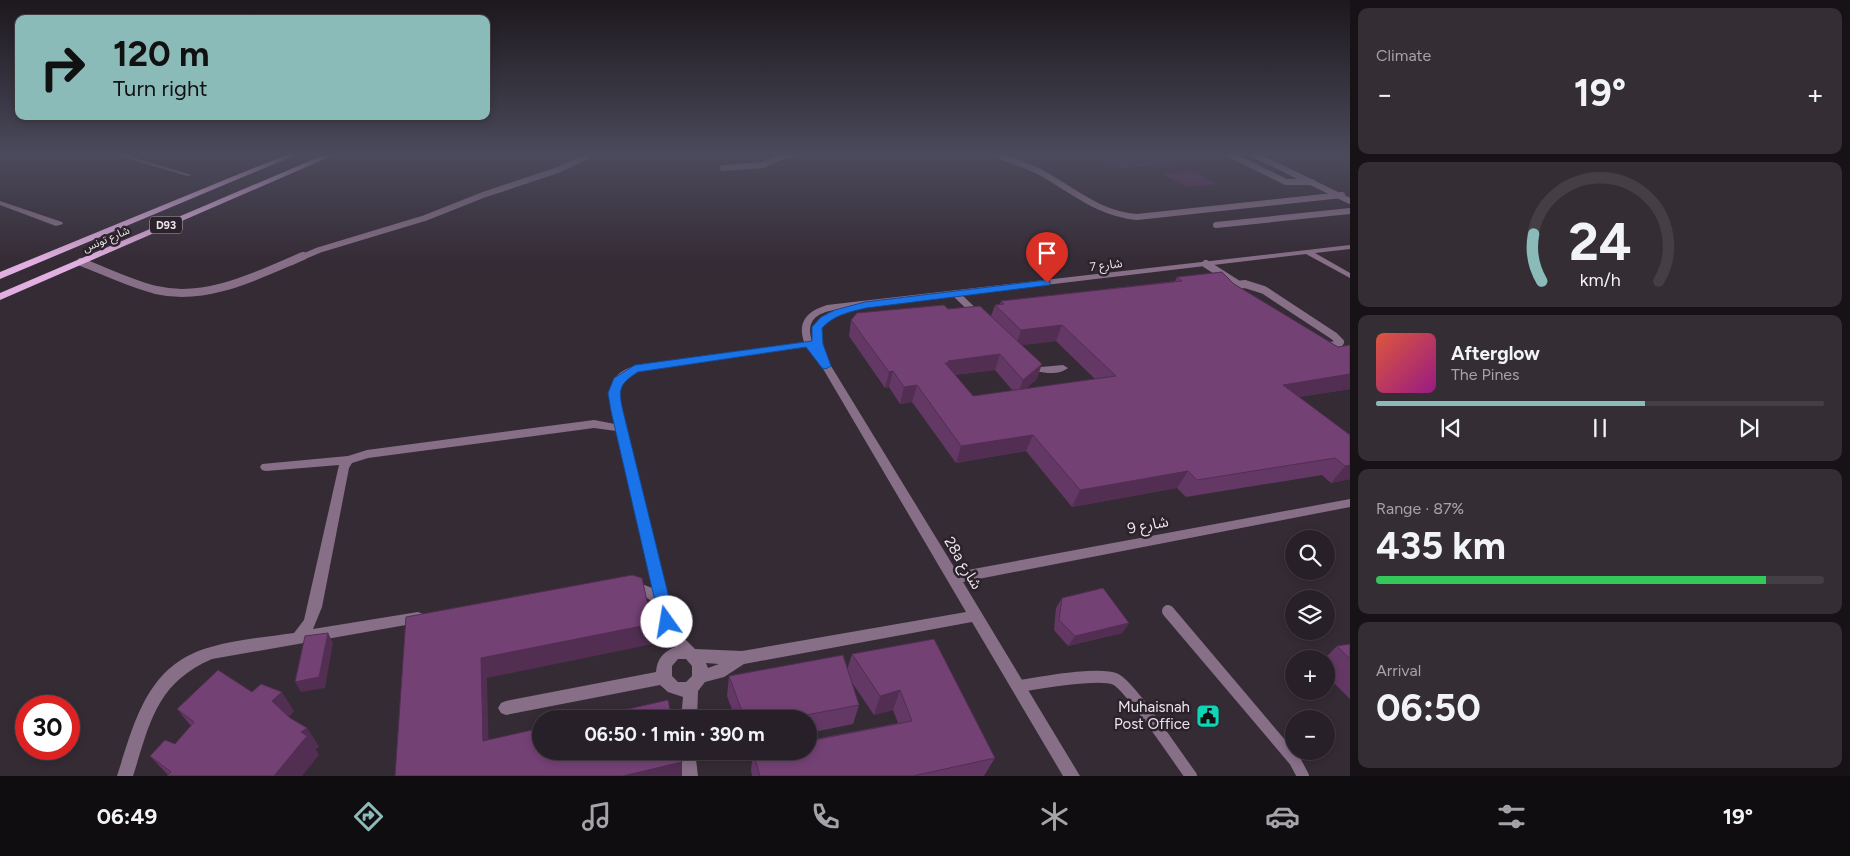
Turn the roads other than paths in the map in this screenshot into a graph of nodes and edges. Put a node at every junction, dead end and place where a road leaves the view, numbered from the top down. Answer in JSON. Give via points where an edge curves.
{"nodes":[{"id":1,"x":207,"y":190,"type":"edge"},
{"id":2,"x":248,"y":190,"type":"edge"},
{"id":3,"x":498,"y":190,"type":"edge"},
{"id":4,"x":1069,"y":190,"type":"edge"},
{"id":5,"x":1331,"y":190,"type":"edge"},
{"id":6,"x":1342,"y":195,"type":"junction"},
{"id":7,"x":1350,"y":201,"type":"edge"},
{"id":8,"x":0,"y":202,"type":"edge"},
{"id":9,"x":1350,"y":211,"type":"edge"},
{"id":10,"x":59,"y":224,"type":"dead end"},
{"id":11,"x":1216,"y":226,"type":"dead end"},
{"id":12,"x":1350,"y":247,"type":"edge"},
{"id":13,"x":1307,"y":252,"type":"junction"},
{"id":14,"x":81,"y":262,"type":"junction"},
{"id":15,"x":1206,"y":264,"type":"junction"},
{"id":16,"x":0,"y":276,"type":"edge"},
{"id":17,"x":1350,"y":276,"type":"edge"},
{"id":18,"x":1239,"y":285,"type":"junction"},
{"id":19,"x":956,"y":294,"type":"junction"},
{"id":20,"x":0,"y":297,"type":"edge"},
{"id":21,"x":865,"y":305,"type":"junction"},
{"id":22,"x":984,"y":322,"type":"edge"},
{"id":23,"x":808,"y":344,"type":"junction"},
{"id":24,"x":1019,"y":357,"type":"edge"},
{"id":25,"x":826,"y":366,"type":"junction"},
{"id":26,"x":1062,"y":368,"type":"dead end"},
{"id":27,"x":621,"y":429,"type":"junction"},
{"id":28,"x":348,"y":460,"type":"junction"},
{"id":29,"x":266,"y":467,"type":"dead end"},
{"id":30,"x":1350,"y":503,"type":"edge"},
{"id":31,"x":953,"y":578,"type":"junction"},
{"id":32,"x":620,"y":584,"type":"edge"},
{"id":33,"x":662,"y":602,"type":"junction"},
{"id":34,"x":1168,"y":612,"type":"dead end"},
{"id":35,"x":435,"y":615,"type":"edge"},
{"id":36,"x":976,"y":616,"type":"junction"},
{"id":37,"x":299,"y":637,"type":"junction"},
{"id":38,"x":693,"y":655,"type":"junction"},
{"id":39,"x":742,"y":658,"type":"junction"},
{"id":40,"x":664,"y":677,"type":"junction"},
{"id":41,"x":696,"y":682,"type":"junction"},
{"id":42,"x":1019,"y":686,"type":"junction"},
{"id":43,"x":506,"y":708,"type":"dead end"},
{"id":44,"x":691,"y":710,"type":"edge"},
{"id":45,"x":689,"y":760,"type":"edge"},
{"id":46,"x":126,"y":776,"type":"edge"},
{"id":47,"x":690,"y":776,"type":"edge"},
{"id":48,"x":1072,"y":776,"type":"edge"},
{"id":49,"x":1191,"y":776,"type":"edge"},
{"id":50,"x":1303,"y":776,"type":"edge"}],
"edges":[{"from":1,"to":16,"type":"main road","name":"شارع تونس","number":"D93"},
{"from":2,"to":14,"type":"main road","name":"شارع تونس","number":"D93"},
{"from":3,"to":14,"type":"lane","via":[[212,290],[162,292]]},
{"from":4,"to":6,"type":"lane","via":[[1100,210],[1137,217]]},
{"from":5,"to":6,"type":"lane"},
{"from":6,"to":7,"type":"lane"},
{"from":8,"to":10,"type":"street"},
{"from":9,"to":11,"type":"lane"},
{"from":12,"to":13,"type":"street","name":"شارع 7"},
{"from":13,"to":15,"type":"street","name":"شارع 7"},
{"from":13,"to":17,"type":"street"},
{"from":14,"to":20,"type":"main road","name":"شارع تونس","number":"D93"},
{"from":15,"to":18,"type":"lane"},
{"from":15,"to":19,"type":"street","name":"شارع 7"},
{"from":18,"to":18,"type":"lane","via":[[1228,286],[1227,292],[1302,342],[1320,347],[1340,342],[1264,290]]},
{"from":19,"to":21,"type":"street","name":"شارع 7"},
{"from":19,"to":22,"type":"street"},
{"from":21,"to":23,"type":"street","via":[[835,306],[815,314],[805,326]]},
{"from":21,"to":25,"type":"street","name":"28a شارع","via":[[831,315],[817,327],[817,344]]},
{"from":23,"to":25,"type":"street","name":"28a شارع"},
{"from":23,"to":27,"type":"street","via":[[630,371],[620,378],[613,393]]},
{"from":24,"to":26,"type":"street","via":[[1037,370]]},
{"from":25,"to":31,"type":"street","name":"28a شارع"},
{"from":27,"to":28,"type":"street","via":[[594,424],[367,454]]},
{"from":27,"to":33,"type":"street"},
{"from":28,"to":29,"type":"street"},
{"from":28,"to":37,"type":"street","via":[[343,467],[315,607],[310,623]]},
{"from":30,"to":31,"type":"street","name":"شارع 9"},
{"from":31,"to":36,"type":"street","name":"28a شارع"},
{"from":32,"to":33,"type":"street","via":[[642,590]]},
{"from":33,"to":38,"type":"street","via":[[670,630]]},
{"from":34,"to":50,"type":"lane","via":[[1295,761]]},
{"from":35,"to":37,"type":"street"},
{"from":36,"to":39,"type":"street"},
{"from":36,"to":42,"type":"street","name":"28a شارع"},
{"from":37,"to":46,"type":"street","via":[[211,653],[190,660],[168,676],[152,700]]},
{"from":38,"to":39,"type":"street"},
{"from":38,"to":40,"type":"street","via":[[684,653],[669,657],[663,670]]},
{"from":38,"to":41,"type":"street","via":[[702,669]]},
{"from":39,"to":41,"type":"street"},
{"from":40,"to":41,"type":"street","via":[[675,687]]},
{"from":40,"to":43,"type":"street"},
{"from":41,"to":44,"type":"street"},
{"from":42,"to":48,"type":"street","name":"28a شارع"},
{"from":42,"to":49,"type":"lane","via":[[1102,676],[1116,679],[1129,691]]},
{"from":45,"to":47,"type":"street"}]}
